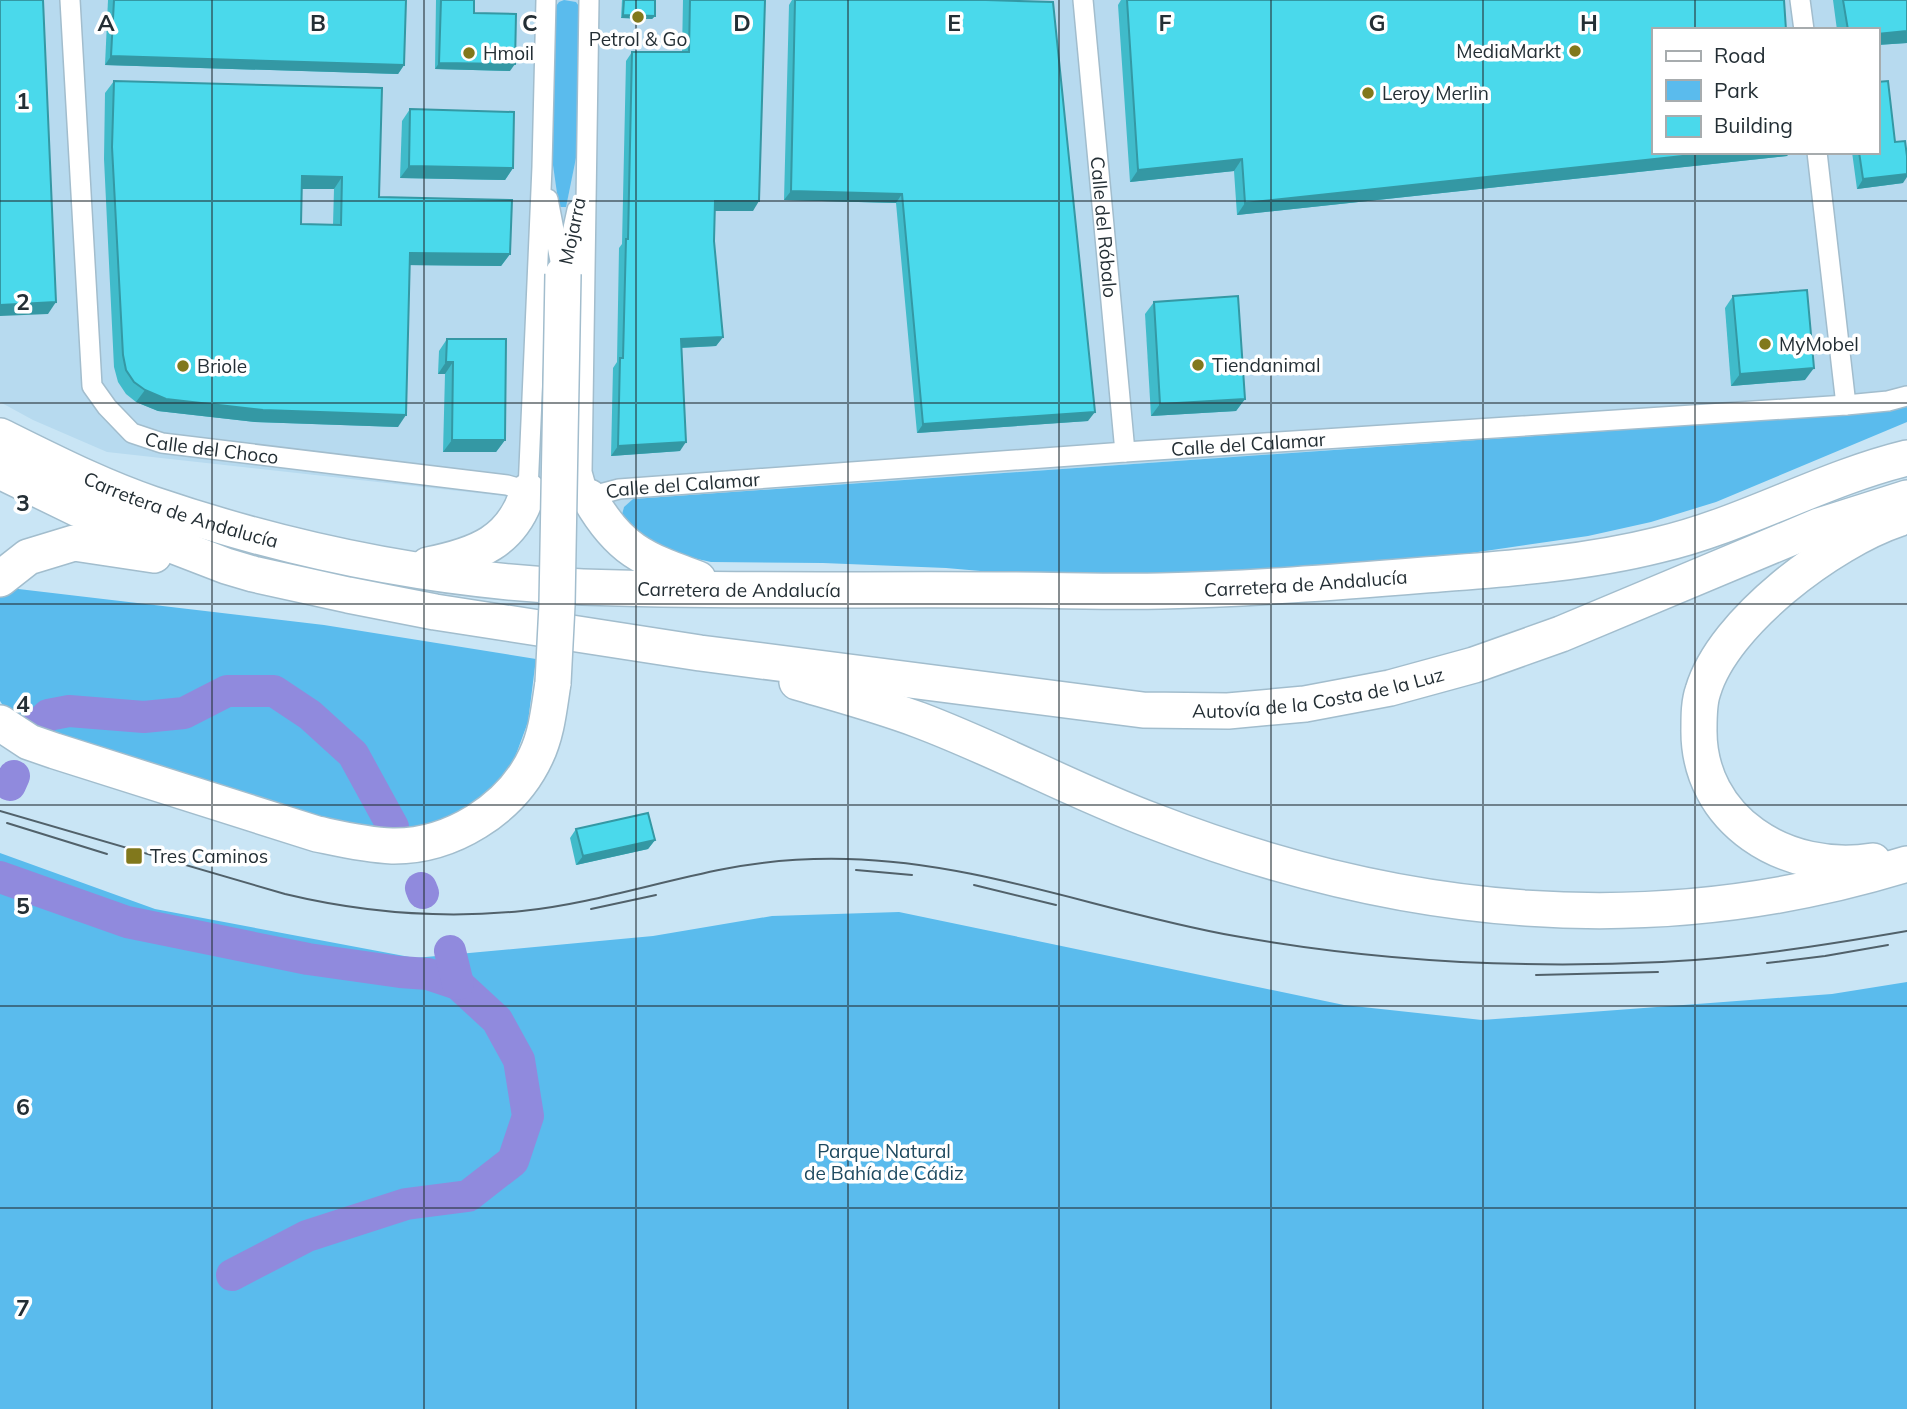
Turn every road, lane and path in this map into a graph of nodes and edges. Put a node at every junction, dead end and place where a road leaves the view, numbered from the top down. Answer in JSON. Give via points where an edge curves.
{"nodes":[{"id":1,"x":71,"y":0,"type":"edge"},
{"id":2,"x":546,"y":0,"type":"edge"},
{"id":3,"x":589,"y":0,"type":"edge"},
{"id":4,"x":1083,"y":0,"type":"edge"},
{"id":5,"x":1800,"y":0,"type":"edge"},
{"id":6,"x":1804,"y":28,"type":"edge"},
{"id":7,"x":1817,"y":154,"type":"edge"},
{"id":8,"x":542,"y":167,"type":"junction"},
{"id":9,"x":586,"y":167,"type":"junction"},
{"id":10,"x":563,"y":274,"type":"junction"},
{"id":11,"x":1907,"y":396,"type":"edge"},
{"id":12,"x":1846,"y":405,"type":"junction"},
{"id":13,"x":1907,"y":434,"type":"edge"},
{"id":14,"x":0,"y":436,"type":"edge"},
{"id":15,"x":1125,"y":453,"type":"junction"},
{"id":16,"x":1907,"y":458,"type":"edge"},
{"id":17,"x":0,"y":471,"type":"edge"},
{"id":18,"x":528,"y":491,"type":"junction"},
{"id":19,"x":589,"y":497,"type":"junction"},
{"id":20,"x":1907,"y":498,"type":"edge"},
{"id":21,"x":1907,"y":516,"type":"edge"},
{"id":22,"x":226,"y":566,"type":"junction"},
{"id":23,"x":410,"y":569,"type":"junction"},
{"id":24,"x":1502,"y":569,"type":"junction"},
{"id":25,"x":0,"y":579,"type":"edge"},
{"id":26,"x":720,"y":588,"type":"junction"},
{"id":27,"x":700,"y":653,"type":"junction"},
{"id":28,"x":0,"y":723,"type":"edge"},
{"id":29,"x":1907,"y":853,"type":"edge"},
{"id":30,"x":1907,"y":864,"type":"edge"}],
"edges":[{"from":1,"to":18,"type":"street","name":"Calle del Choco","via":[[92,386],[107,407],[132,433],[162,443]]},
{"from":2,"to":8,"type":"street"},
{"from":3,"to":9,"type":"street"},
{"from":4,"to":15,"type":"street","name":"Calle del Róbalo"},
{"from":5,"to":6,"type":"street"},
{"from":7,"to":12,"type":"street"},
{"from":8,"to":10,"type":"street","name":"Mojarra"},
{"from":8,"to":18,"type":"street"},
{"from":9,"to":10,"type":"street","name":"Mojarra"},
{"from":9,"to":19,"type":"street","via":[[582,472]]},
{"from":10,"to":28,"type":"highway","bridge":true,"via":[[552,683],[540,746],[507,797],[470,825],[443,838],[393,846],[360,843],[317,834],[55,751],[29,742]]},
{"from":11,"to":12,"type":"street","name":"Calle del Calamar"},
{"from":12,"to":15,"type":"street","name":"Calle del Calamar"},
{"from":13,"to":24,"type":"highway","via":[[1719,511]]},
{"from":14,"to":23,"type":"highway","name":"Carretera de Andalucía","via":[[149,503],[260,537]]},
{"from":15,"to":19,"type":"street","name":"Calle del Calamar","via":[[618,489]]},
{"from":16,"to":24,"type":"highway","via":[[1869,467],[1660,545]]},
{"from":17,"to":22,"type":"highway","name":"Carretera de Andalucía","via":[[78,509]]},
{"from":18,"to":23,"type":"highway","via":[[523,508],[504,535],[460,558]]},
{"from":19,"to":26,"type":"highway","via":[[613,534],[650,562]]},
{"from":20,"to":27,"type":"highway","name":"Autovía de la Costa de la Luz","via":[[1819,526],[1562,635],[1390,688],[1305,704],[1228,711],[1143,710]]},
{"from":21,"to":29,"type":"highway","via":[[1852,541],[1806,571],[1742,625],[1718,657],[1702,692],[1699,743],[1701,765],[1721,804],[1760,840],[1819,862],[1856,864]]},
{"from":22,"to":25,"type":"highway","via":[[74,543],[28,558]]},
{"from":22,"to":27,"type":"highway","name":"Carretera de Andalucía","via":[[435,612]]},
{"from":23,"to":26,"type":"highway","name":"Carretera de Andalucía","via":[[581,587]]},
{"from":24,"to":26,"type":"highway","name":"Carretera de Andalucía","via":[[1160,591]]},
{"from":27,"to":30,"type":"highway","via":[[918,720],[1152,821],[1248,856],[1326,878],[1428,898],[1534,910],[1702,905],[1821,888]]}]}
